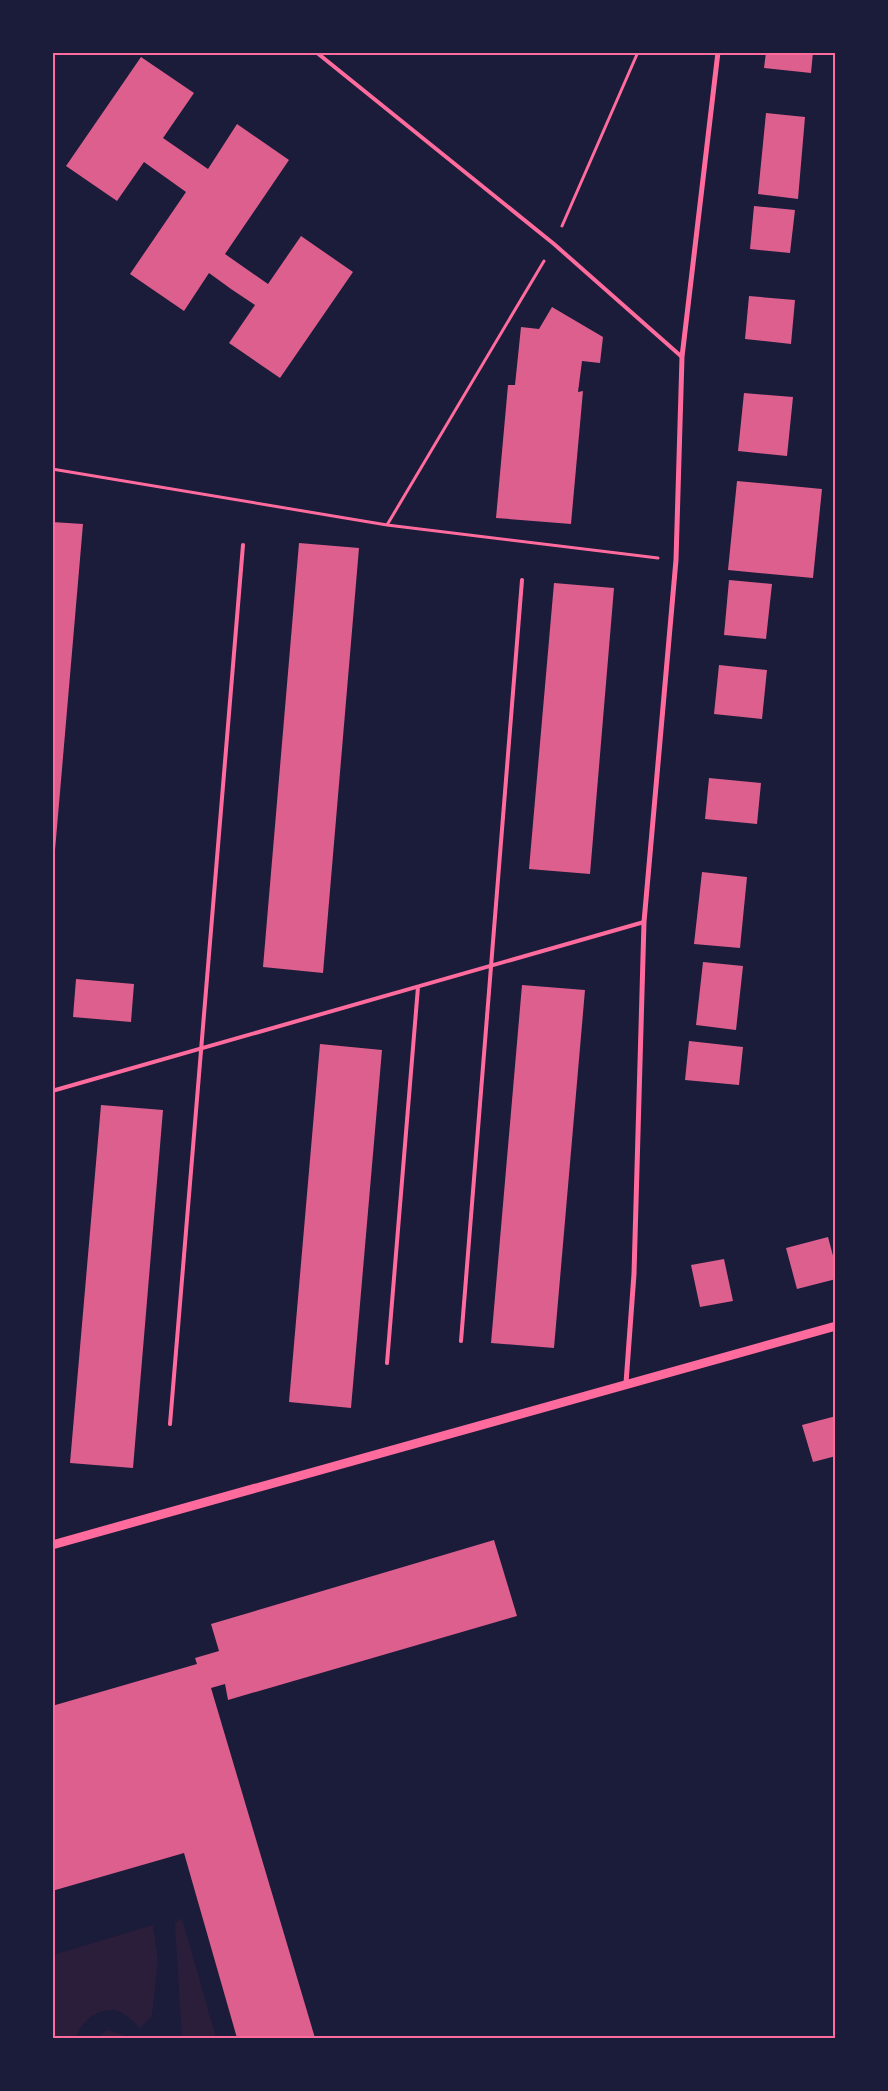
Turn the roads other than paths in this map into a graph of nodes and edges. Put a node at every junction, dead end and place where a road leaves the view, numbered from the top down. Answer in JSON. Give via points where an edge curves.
{"nodes":[{"id":1,"x":316,"y":52,"type":"edge"},
{"id":2,"x":718,"y":52,"type":"edge"},
{"id":3,"x":682,"y":357,"type":"junction"},
{"id":4,"x":243,"y":545,"type":"dead end"},
{"id":5,"x":522,"y":580,"type":"dead end"},
{"id":6,"x":644,"y":922,"type":"junction"},
{"id":7,"x":492,"y":966,"type":"junction"},
{"id":8,"x":418,"y":987,"type":"junction"},
{"id":9,"x":201,"y":1048,"type":"junction"},
{"id":10,"x":52,"y":1092,"type":"edge"},
{"id":11,"x":836,"y":1326,"type":"edge"},
{"id":12,"x":461,"y":1341,"type":"dead end"},
{"id":13,"x":387,"y":1363,"type":"dead end"},
{"id":14,"x":626,"y":1383,"type":"junction"},
{"id":15,"x":170,"y":1424,"type":"dead end"},
{"id":16,"x":52,"y":1545,"type":"edge"}],
"edges":[{"from":1,"to":3,"type":"lane","via":[[554,244]]},
{"from":2,"to":3,"type":"street"},
{"from":3,"to":6,"type":"street","via":[[676,560]]},
{"from":4,"to":9,"type":"lane"},
{"from":5,"to":7,"type":"lane"},
{"from":6,"to":7,"type":"lane"},
{"from":6,"to":14,"type":"street","via":[[634,1274]]},
{"from":7,"to":8,"type":"lane"},
{"from":7,"to":12,"type":"lane"},
{"from":8,"to":9,"type":"lane"},
{"from":8,"to":13,"type":"lane"},
{"from":9,"to":10,"type":"lane"},
{"from":9,"to":15,"type":"lane"},
{"from":11,"to":14,"type":"street"},
{"from":14,"to":16,"type":"street"}]}
